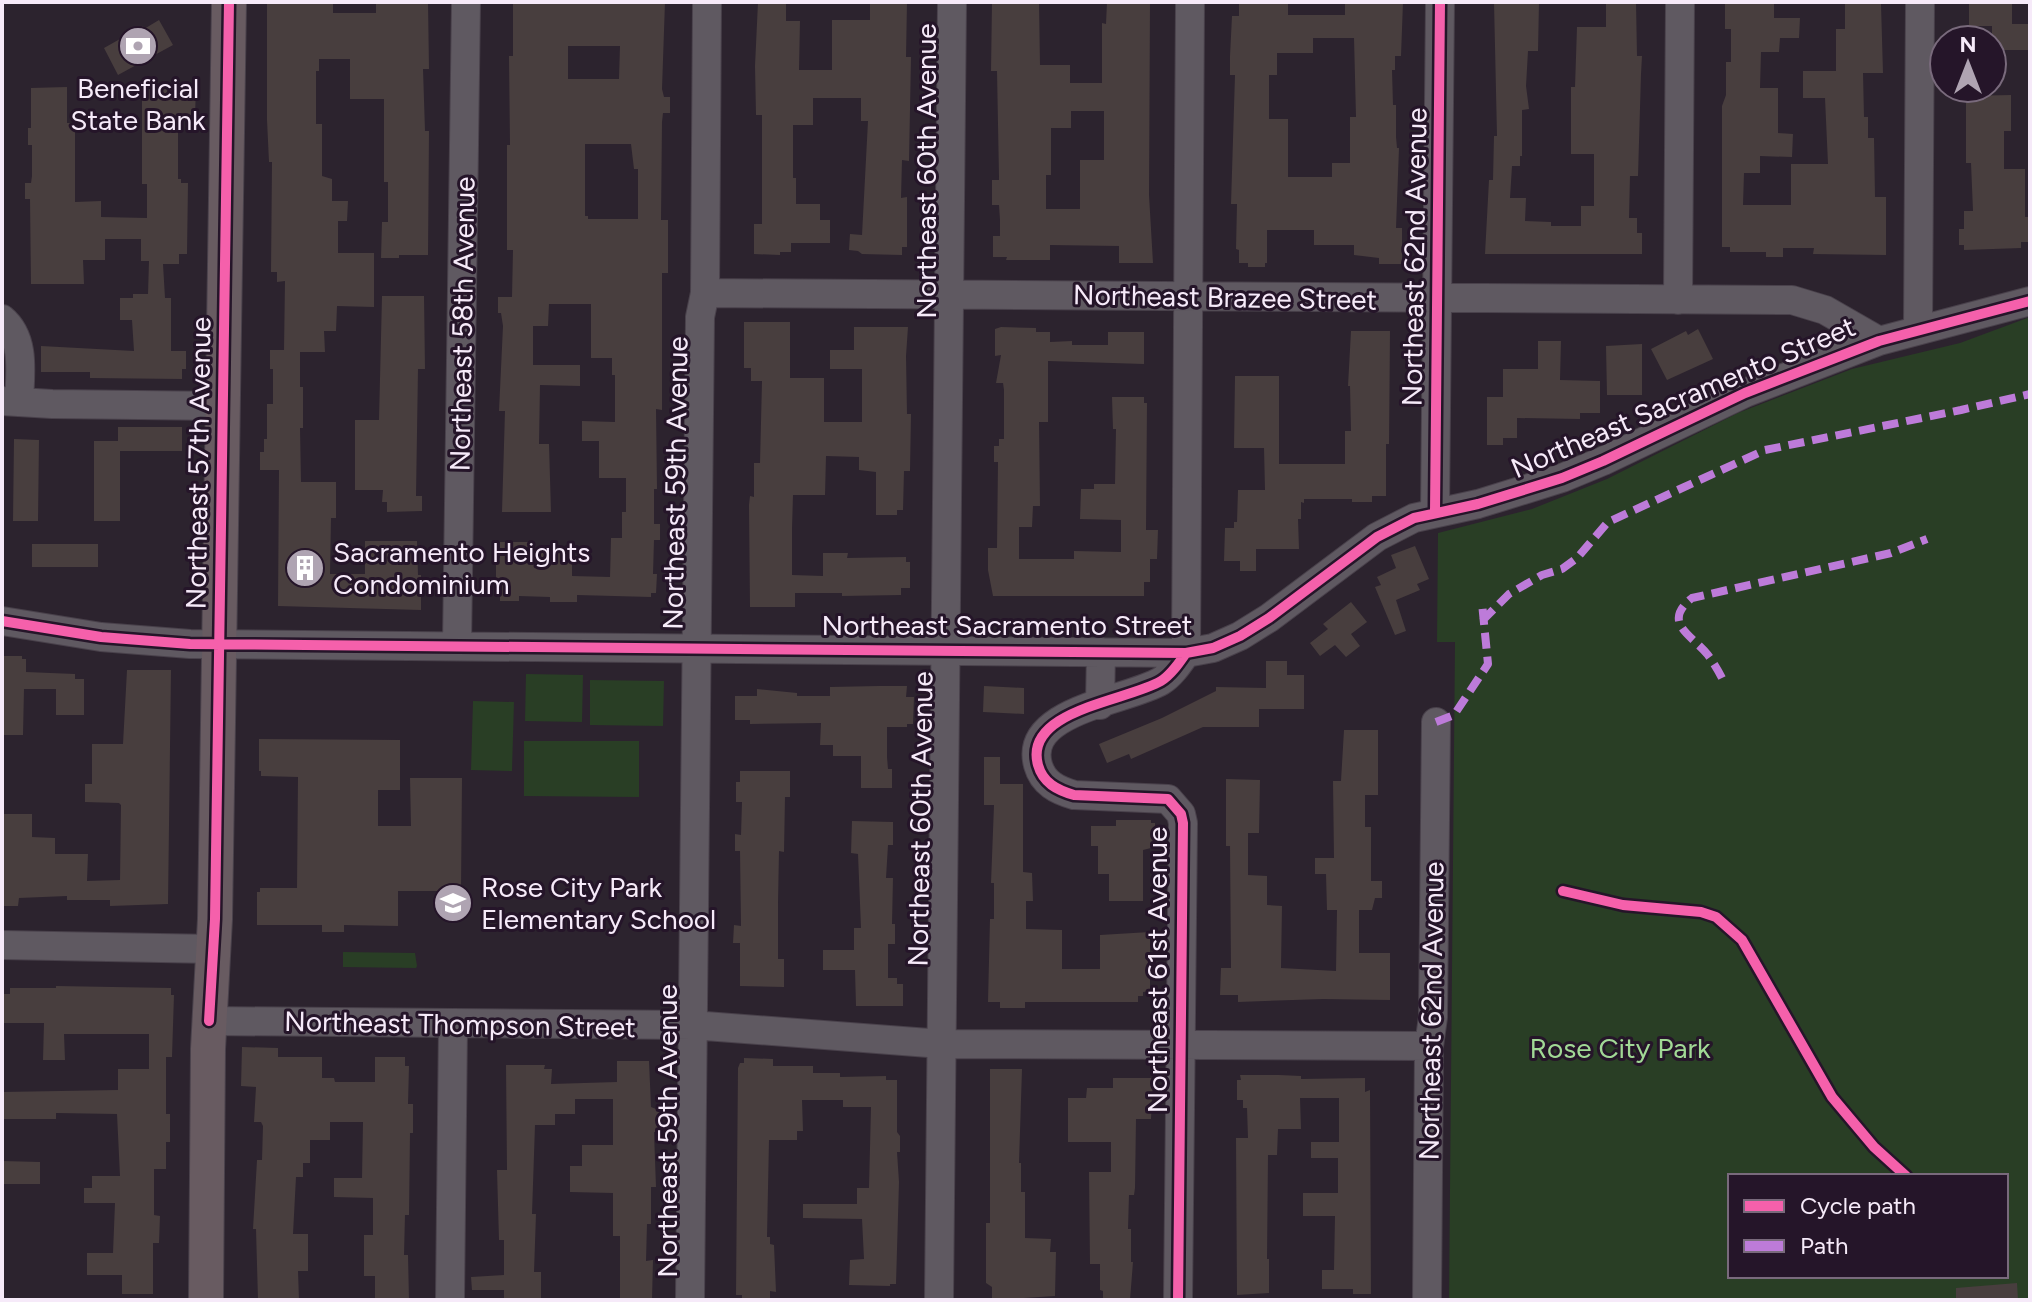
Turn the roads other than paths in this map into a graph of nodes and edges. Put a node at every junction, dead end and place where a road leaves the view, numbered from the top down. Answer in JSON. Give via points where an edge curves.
{"nodes":[{"id":1,"x":229,"y":2,"type":"edge"},
{"id":2,"x":466,"y":2,"type":"edge"},
{"id":3,"x":707,"y":2,"type":"edge"},
{"id":4,"x":952,"y":2,"type":"edge"},
{"id":5,"x":1190,"y":2,"type":"edge"},
{"id":6,"x":1440,"y":2,"type":"edge"},
{"id":7,"x":1680,"y":2,"type":"edge"},
{"id":8,"x":1920,"y":2,"type":"edge"},
{"id":9,"x":705,"y":293,"type":"junction"},
{"id":10,"x":950,"y":294,"type":"junction"},
{"id":11,"x":1189,"y":296,"type":"junction"},
{"id":12,"x":1438,"y":300,"type":"junction"},
{"id":13,"x":1678,"y":300,"type":"junction"},
{"id":14,"x":2030,"y":301,"type":"edge"},
{"id":15,"x":2,"y":319,"type":"edge"},
{"id":16,"x":1918,"y":330,"type":"junction"},
{"id":17,"x":1879,"y":341,"type":"junction"},
{"id":18,"x":10,"y":401,"type":"edge"},
{"id":19,"x":223,"y":406,"type":"junction"},
{"id":20,"x":1435,"y":512,"type":"junction"},
{"id":21,"x":2,"y":621,"type":"edge"},
{"id":22,"x":219,"y":644,"type":"junction"},
{"id":23,"x":457,"y":646,"type":"junction"},
{"id":24,"x":697,"y":648,"type":"junction"},
{"id":25,"x":945,"y":650,"type":"junction"},
{"id":26,"x":1101,"y":652,"type":"junction"},
{"id":27,"x":1186,"y":653,"type":"junction"},
{"id":28,"x":1100,"y":705,"type":"junction"},
{"id":29,"x":1436,"y":722,"type":"dead end"},
{"id":30,"x":2,"y":945,"type":"edge"},
{"id":31,"x":213,"y":949,"type":"junction"},
{"id":32,"x":209,"y":1021,"type":"junction"},
{"id":33,"x":453,"y":1025,"type":"junction"},
{"id":34,"x":692,"y":1025,"type":"junction"},
{"id":35,"x":942,"y":1044,"type":"junction"},
{"id":36,"x":1182,"y":1045,"type":"junction"},
{"id":37,"x":1429,"y":1046,"type":"junction"},
{"id":38,"x":206,"y":1300,"type":"edge"},
{"id":39,"x":450,"y":1300,"type":"edge"},
{"id":40,"x":690,"y":1300,"type":"edge"},
{"id":41,"x":939,"y":1300,"type":"edge"},
{"id":42,"x":1178,"y":1300,"type":"edge"},
{"id":43,"x":1427,"y":1300,"type":"edge"}],
"edges":[{"from":1,"to":19,"type":"main road","name":"Northeast 57th Avenue"},
{"from":2,"to":23,"type":"street","name":"Northeast 58th Avenue"},
{"from":3,"to":9,"type":"street","name":"Northeast 59th Avenue"},
{"from":4,"to":10,"type":"street","name":"Northeast 60th Avenue"},
{"from":5,"to":11,"type":"street"},
{"from":6,"to":12,"type":"street","name":"Northeast 62nd Avenue"},
{"from":7,"to":13,"type":"street"},
{"from":8,"to":16,"type":"street"},
{"from":9,"to":10,"type":"street","name":"Northeast Brazee Street"},
{"from":9,"to":24,"type":"street","name":"Northeast 59th Avenue","via":[[700,317]]},
{"from":10,"to":11,"type":"street","name":"Northeast Brazee Street"},
{"from":10,"to":25,"type":"street","name":"Northeast 60th Avenue"},
{"from":11,"to":12,"type":"street","name":"Northeast Brazee Street"},
{"from":11,"to":27,"type":"street"},
{"from":12,"to":13,"type":"street","name":"Northeast Brazee Street"},
{"from":12,"to":20,"type":"street","name":"Northeast 62nd Avenue"},
{"from":13,"to":17,"type":"street","name":"Northeast Brazee Street","via":[[1792,300],[1825,310]]},
{"from":14,"to":16,"type":"street","name":"Northeast Sacramento Street"},
{"from":15,"to":18,"type":"street","via":[[18,344]]},
{"from":16,"to":17,"type":"street","name":"Northeast Sacramento Street"},
{"from":17,"to":20,"type":"street","name":"Northeast Sacramento Street","via":[[1745,393],[1562,478]]},
{"from":18,"to":19,"type":"street"},
{"from":19,"to":22,"type":"main road","name":"Northeast 57th Avenue"},
{"from":20,"to":27,"type":"street","name":"Northeast Sacramento Street","via":[[1377,537],[1240,636]]},
{"from":21,"to":22,"type":"street","name":"Northeast Sacramento Street","via":[[121,639]]},
{"from":22,"to":23,"type":"street","name":"Northeast Sacramento Street"},
{"from":22,"to":31,"type":"main road","name":"Northeast 57th Avenue"},
{"from":23,"to":24,"type":"street","name":"Northeast Sacramento Street"},
{"from":24,"to":25,"type":"street","name":"Northeast Sacramento Street"},
{"from":24,"to":34,"type":"street","name":"Northeast 59th Avenue"},
{"from":25,"to":26,"type":"street","name":"Northeast Sacramento Street"},
{"from":25,"to":35,"type":"street","name":"Northeast 60th Avenue"},
{"from":26,"to":27,"type":"street","name":"Northeast Sacramento Street"},
{"from":26,"to":28,"type":"street"},
{"from":27,"to":28,"type":"street","name":"Northeast 61st Avenue","via":[[1162,680]]},
{"from":28,"to":36,"type":"street","name":"Northeast 61st Avenue","via":[[1046,728],[1036,752],[1038,765],[1044,779],[1063,792],[1168,799],[1181,814]]},
{"from":29,"to":37,"type":"street","name":"Northeast 62nd Avenue"},
{"from":30,"to":31,"type":"street"},
{"from":31,"to":32,"type":"main road","name":"Northeast 57th Avenue"},
{"from":32,"to":33,"type":"street","name":"Northeast Thompson Street"},
{"from":32,"to":38,"type":"main road","name":"Northeast 57th Avenue"},
{"from":33,"to":34,"type":"street","name":"Northeast Thompson Street"},
{"from":33,"to":39,"type":"street"},
{"from":34,"to":35,"type":"street","name":"Northeast Thompson Street"},
{"from":34,"to":40,"type":"street","name":"Northeast 59th Avenue"},
{"from":35,"to":36,"type":"street","name":"Northeast Thompson Street"},
{"from":35,"to":41,"type":"street","name":"Northeast 60th Avenue"},
{"from":36,"to":37,"type":"street","name":"Northeast Thompson Street"},
{"from":36,"to":42,"type":"street","name":"Northeast 61st Avenue"},
{"from":37,"to":43,"type":"street","name":"Northeast 62nd Avenue"}]}
